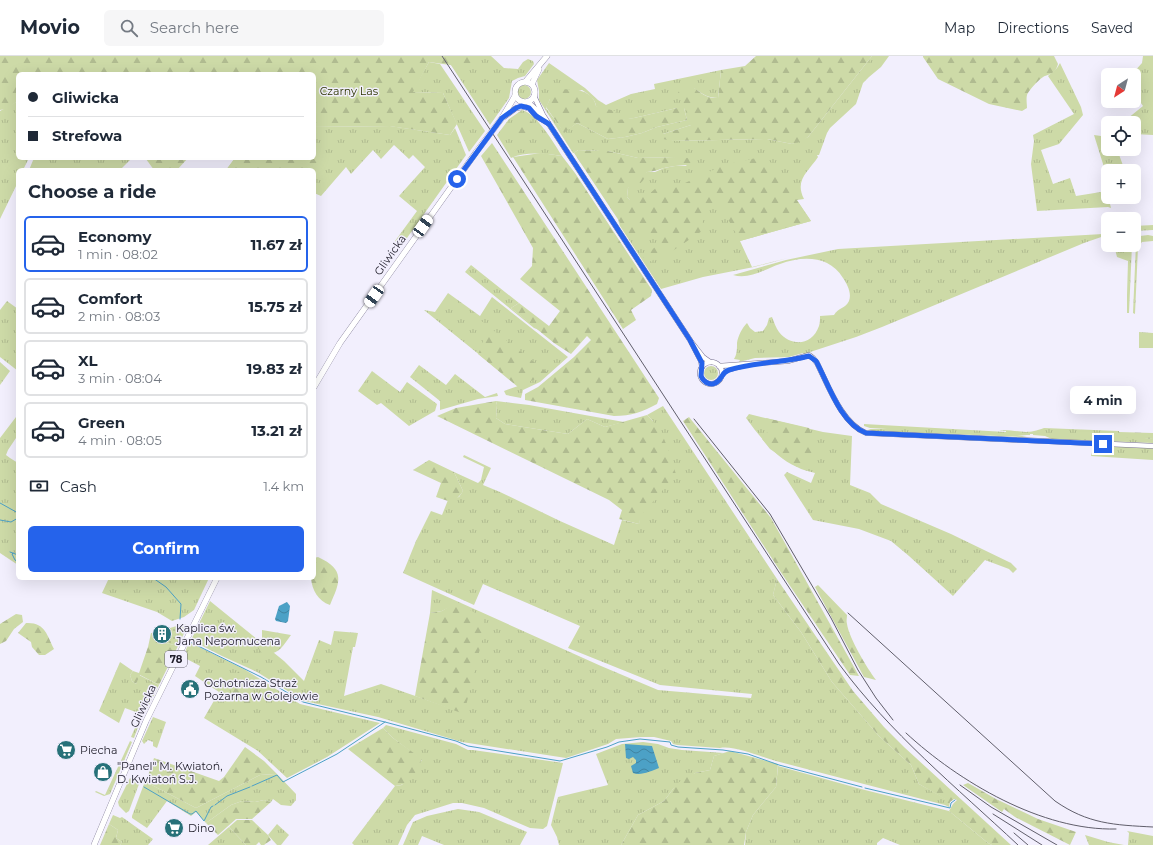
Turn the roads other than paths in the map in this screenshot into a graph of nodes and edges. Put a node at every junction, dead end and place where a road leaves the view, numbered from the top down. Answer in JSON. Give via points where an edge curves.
{"nodes":[{"id":1,"x":547,"y":56,"type":"edge"},
{"id":2,"x":541,"y":65,"type":"junction"},
{"id":3,"x":526,"y":81,"type":"junction"},
{"id":4,"x":532,"y":84,"type":"junction"},
{"id":5,"x":515,"y":96,"type":"junction"},
{"id":6,"x":534,"y":96,"type":"junction"},
{"id":7,"x":520,"y":101,"type":"junction"},
{"id":8,"x":528,"y":102,"type":"junction"},
{"id":9,"x":543,"y":116,"type":"junction"},
{"id":10,"x":502,"y":118,"type":"junction"},
{"id":11,"x":549,"y":124,"type":"junction"},
{"id":12,"x":690,"y":340,"type":"junction"},
{"id":13,"x":711,"y":362,"type":"junction"},
{"id":14,"x":749,"y":364,"type":"junction"},
{"id":15,"x":719,"y":366,"type":"junction"},
{"id":16,"x":702,"y":367,"type":"junction"},
{"id":17,"x":722,"y":374,"type":"junction"},
{"id":18,"x":316,"y":384,"type":"edge"},
{"id":19,"x":1153,"y":446,"type":"edge"},
{"id":20,"x":216,"y":580,"type":"edge"},
{"id":21,"x":94,"y":845,"type":"edge"}],
"edges":[{"from":1,"to":2,"type":"main road"},
{"from":2,"to":3,"type":"main road"},
{"from":2,"to":4,"type":"main road"},
{"from":3,"to":4,"type":"main road"},
{"from":3,"to":5,"type":"main road","via":[[517,85]]},
{"from":4,"to":6,"type":"main road"},
{"from":5,"to":7,"type":"main road"},
{"from":5,"to":10,"type":"main road","name":"Gliwicka"},
{"from":6,"to":8,"type":"main road"},
{"from":6,"to":9,"type":"street"},
{"from":7,"to":8,"type":"main road"},
{"from":7,"to":10,"type":"main road","name":"Gliwicka"},
{"from":8,"to":9,"type":"street"},
{"from":9,"to":11,"type":"street"},
{"from":10,"to":11,"type":"street","via":[[518,107],[524,107]]},
{"from":10,"to":18,"type":"main road","name":"Gliwicka","bridge":true,"via":[[340,343]]},
{"from":11,"to":12,"type":"street"},
{"from":12,"to":13,"type":"street","via":[[703,357]]},
{"from":12,"to":16,"type":"street"},
{"from":13,"to":15,"type":"street"},
{"from":13,"to":16,"type":"street"},
{"from":14,"to":15,"type":"street"},
{"from":14,"to":17,"type":"street","via":[[727,370]]},
{"from":14,"to":19,"type":"street","via":[[788,361],[811,356],[844,414],[855,427],[866,433]]},
{"from":15,"to":17,"type":"street"},
{"from":16,"to":17,"type":"street","via":[[701,377],[708,383],[716,382]]},
{"from":20,"to":21,"type":"main road","name":"Gliwicka","number":"78","via":[[146,721]]}]}
